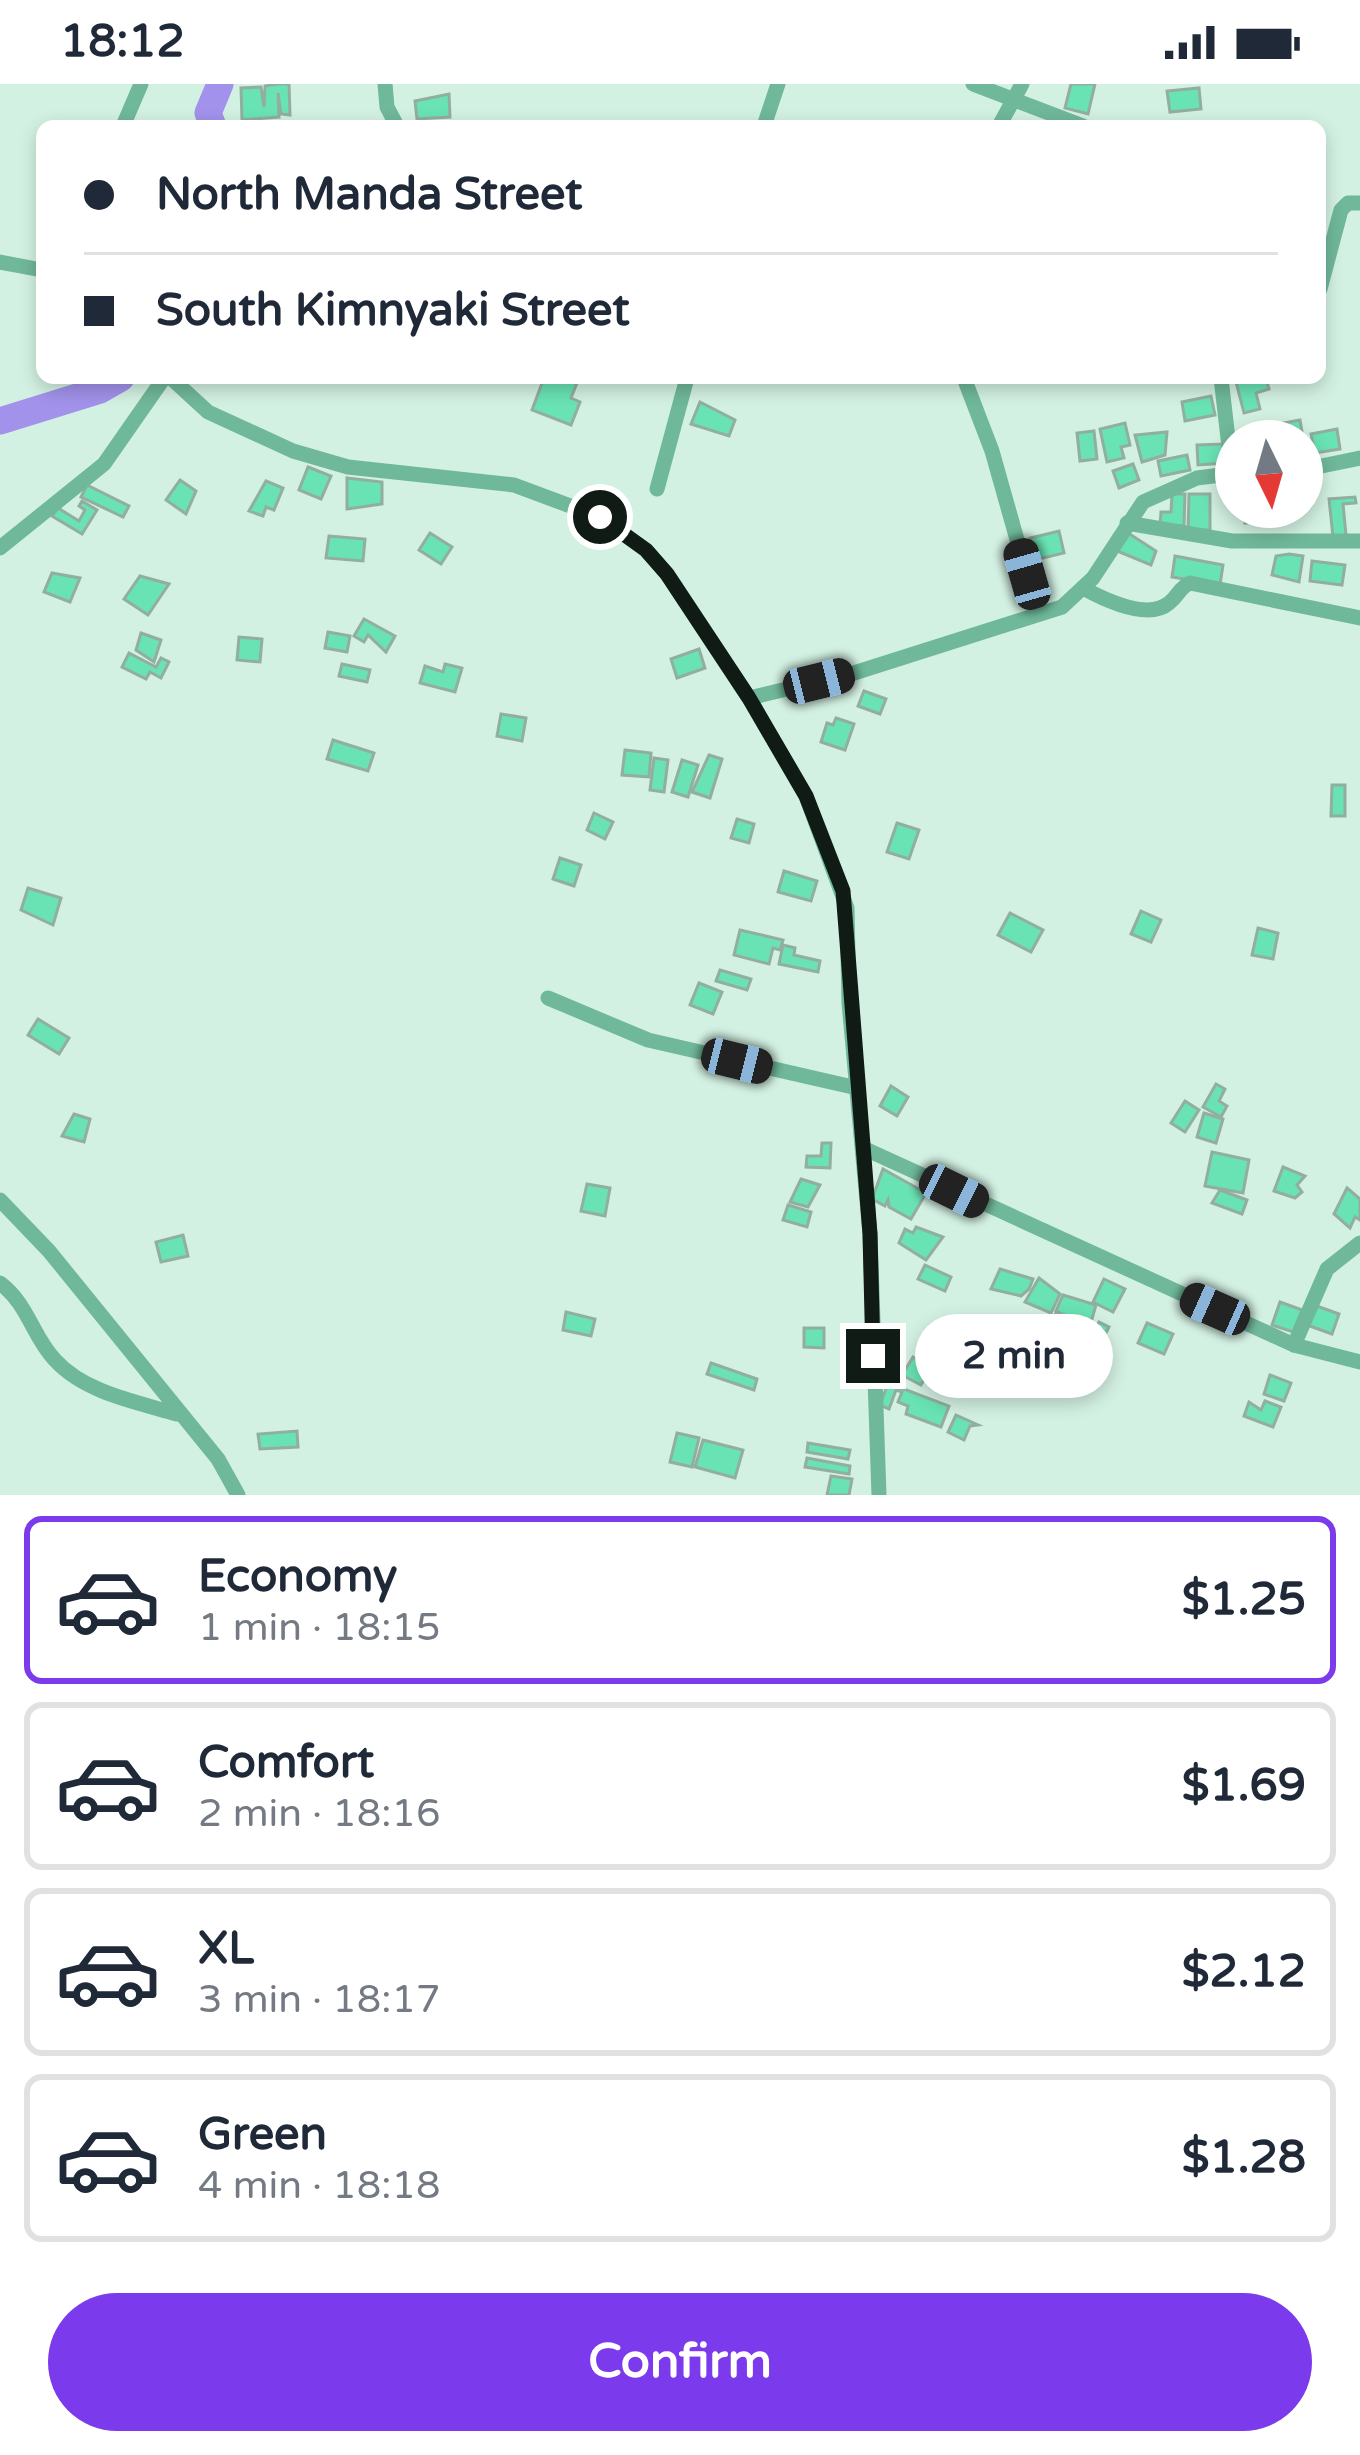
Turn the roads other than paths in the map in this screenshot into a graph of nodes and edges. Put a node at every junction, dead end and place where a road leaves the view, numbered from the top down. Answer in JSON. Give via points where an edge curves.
{"nodes":[{"id":1,"x":141,"y":84,"type":"edge"},
{"id":2,"x":385,"y":84,"type":"edge"},
{"id":3,"x":778,"y":84,"type":"edge"},
{"id":4,"x":974,"y":84,"type":"edge"},
{"id":5,"x":1022,"y":84,"type":"edge"},
{"id":6,"x":1009,"y":101,"type":"junction"},
{"id":7,"x":126,"y":120,"type":"edge"},
{"id":8,"x":394,"y":120,"type":"edge"},
{"id":9,"x":766,"y":120,"type":"edge"},
{"id":10,"x":1001,"y":120,"type":"edge"},
{"id":11,"x":1065,"y":120,"type":"edge"},
{"id":12,"x":1360,"y":203,"type":"edge"},
{"id":13,"x":0,"y":262,"type":"edge"},
{"id":14,"x":1326,"y":266,"type":"edge"},
{"id":15,"x":36,"y":269,"type":"edge"},
{"id":16,"x":164,"y":384,"type":"edge"},
{"id":17,"x":175,"y":384,"type":"edge"},
{"id":18,"x":685,"y":384,"type":"edge"},
{"id":19,"x":966,"y":384,"type":"edge"},
{"id":20,"x":1222,"y":384,"type":"edge"},
{"id":21,"x":1227,"y":420,"type":"edge"},
{"id":22,"x":1360,"y":458,"type":"edge"},
{"id":23,"x":1323,"y":466,"type":"edge"},
{"id":24,"x":1215,"y":476,"type":"edge"},
{"id":25,"x":657,"y":488,"type":"dead end"},
{"id":26,"x":1127,"y":524,"type":"junction"},
{"id":27,"x":1360,"y":541,"type":"edge"},
{"id":28,"x":0,"y":548,"type":"edge"},
{"id":29,"x":1083,"y":588,"type":"junction"},
{"id":30,"x":1038,"y":614,"type":"junction"},
{"id":31,"x":1360,"y":618,"type":"edge"},
{"id":32,"x":749,"y":698,"type":"junction"},
{"id":33,"x":548,"y":998,"type":"dead end"},
{"id":34,"x":857,"y":1088,"type":"junction"},
{"id":35,"x":863,"y":1148,"type":"junction"},
{"id":36,"x":0,"y":1201,"type":"edge"},
{"id":37,"x":1360,"y":1243,"type":"edge"},
{"id":38,"x":0,"y":1283,"type":"edge"},
{"id":39,"x":1294,"y":1345,"type":"junction"},
{"id":40,"x":1360,"y":1362,"type":"edge"},
{"id":41,"x":180,"y":1415,"type":"junction"},
{"id":42,"x":238,"y":1495,"type":"edge"},
{"id":43,"x":879,"y":1495,"type":"edge"}],
"edges":[{"from":1,"to":7,"type":"street"},
{"from":2,"to":8,"type":"street"},
{"from":3,"to":9,"type":"street"},
{"from":4,"to":6,"type":"street"},
{"from":5,"to":6,"type":"street"},
{"from":6,"to":10,"type":"street"},
{"from":6,"to":11,"type":"street"},
{"from":12,"to":14,"type":"street","via":[[1341,210]]},
{"from":13,"to":15,"type":"street"},
{"from":16,"to":28,"type":"street","via":[[104,464]]},
{"from":17,"to":32,"type":"street","via":[[208,412],[293,451],[348,467],[514,485],[600,517],[656,562]]},
{"from":18,"to":25,"type":"street"},
{"from":19,"to":30,"type":"street"},
{"from":20,"to":21,"type":"street"},
{"from":22,"to":23,"type":"street"},
{"from":24,"to":26,"type":"street","via":[[1152,496]]},
{"from":26,"to":27,"type":"street","via":[[1232,541]]},
{"from":26,"to":29,"type":"street"},
{"from":29,"to":30,"type":"street"},
{"from":29,"to":31,"type":"street","via":[[1153,608],[1190,583]]},
{"from":30,"to":32,"type":"street"},
{"from":32,"to":34,"type":"street","via":[[806,796],[843,891]]},
{"from":33,"to":34,"type":"street","via":[[648,1040]]},
{"from":34,"to":35,"type":"street"},
{"from":35,"to":39,"type":"street"},
{"from":35,"to":43,"type":"street"},
{"from":36,"to":41,"type":"street"},
{"from":37,"to":39,"type":"street","via":[[1327,1269]]},
{"from":38,"to":41,"type":"street","via":[[26,1306],[52,1358],[71,1373]]},
{"from":39,"to":40,"type":"street"},
{"from":41,"to":42,"type":"street"}]}
